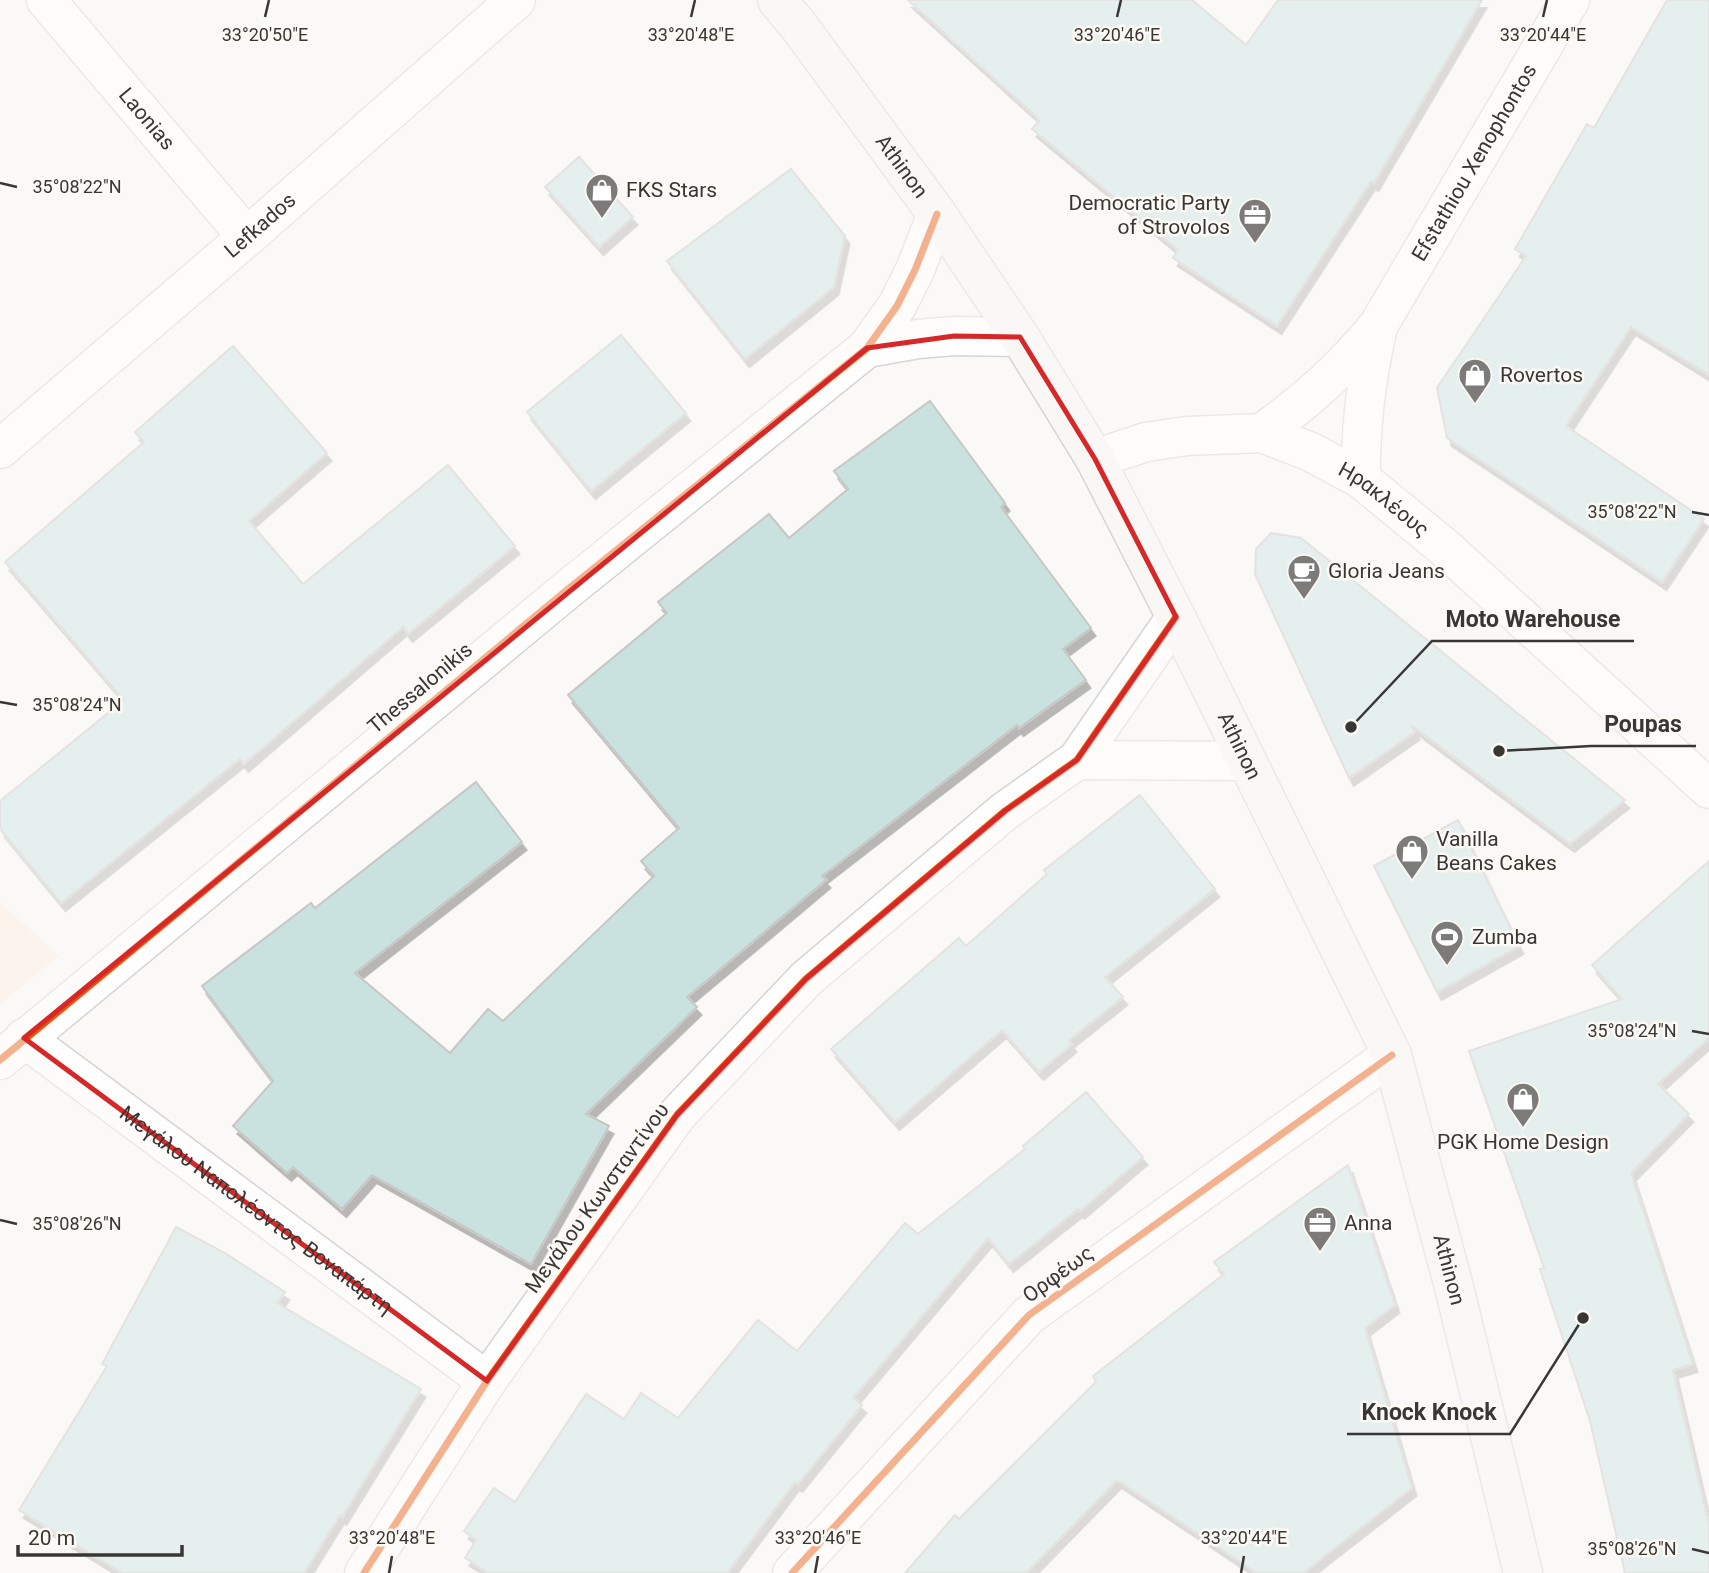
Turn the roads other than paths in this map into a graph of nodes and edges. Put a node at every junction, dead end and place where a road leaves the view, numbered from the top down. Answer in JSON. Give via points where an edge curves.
{"nodes":[{"id":1,"x":46,"y":0,"type":"edge"},
{"id":2,"x":516,"y":0,"type":"edge"},
{"id":3,"x":777,"y":0,"type":"edge"},
{"id":4,"x":1570,"y":0,"type":"edge"},
{"id":5,"x":937,"y":214,"type":"junction"},
{"id":6,"x":247,"y":237,"type":"junction"},
{"id":7,"x":1378,"y":326,"type":"junction"},
{"id":8,"x":1020,"y":337,"type":"junction"},
{"id":9,"x":867,"y":348,"type":"junction"},
{"id":10,"x":1262,"y":433,"type":"junction"},
{"id":11,"x":0,"y":449,"type":"edge"},
{"id":12,"x":1095,"y":459,"type":"junction"},
{"id":13,"x":1361,"y":479,"type":"junction"},
{"id":14,"x":1176,"y":617,"type":"junction"},
{"id":15,"x":1077,"y":760,"type":"junction"},
{"id":16,"x":1245,"y":761,"type":"junction"},
{"id":17,"x":1709,"y":789,"type":"edge"},
{"id":18,"x":12,"y":1049,"type":"edge"},
{"id":19,"x":1392,"y":1055,"type":"junction"},
{"id":20,"x":487,"y":1381,"type":"junction"},
{"id":21,"x":364,"y":1573,"type":"edge"},
{"id":22,"x":792,"y":1573,"type":"edge"},
{"id":23,"x":1523,"y":1573,"type":"edge"}],
"edges":[{"from":1,"to":6,"type":"street","name":"Laonias"},
{"from":2,"to":6,"type":"street","name":"Lefkados"},
{"from":3,"to":5,"type":"main road","name":"Athinon"},
{"from":4,"to":7,"type":"street","name":"Efstathiou Xenophontos"},
{"from":5,"to":8,"type":"main road","name":"Athinon"},
{"from":5,"to":9,"type":"street","via":[[897,306]]},
{"from":6,"to":11,"type":"street","name":"Lefkados"},
{"from":7,"to":10,"type":"street","name":"Efstathiou Xenophontos","via":[[1324,385]]},
{"from":7,"to":13,"type":"street","name":"Efstathiou Xenophontos","via":[[1362,410]]},
{"from":8,"to":9,"type":"street","via":[[954,335]]},
{"from":8,"to":12,"type":"main road","name":"Athinon"},
{"from":9,"to":18,"type":"street","name":"Thessalonikis"},
{"from":10,"to":12,"type":"street","name":"Ηρακλέους","via":[[1146,442]]},
{"from":10,"to":13,"type":"street","name":"Ηρακλέους"},
{"from":12,"to":14,"type":"main road","name":"Athinon"},
{"from":13,"to":17,"type":"street","name":"Ηρακλέους","via":[[1445,548]]},
{"from":14,"to":15,"type":"street","name":"Μεγάλου Κωνσταντίνου"},
{"from":14,"to":16,"type":"main road","name":"Athinon"},
{"from":15,"to":16,"type":"street"},
{"from":15,"to":20,"type":"street","name":"Μεγάλου Κωνσταντίνου","via":[[1005,811],[806,979],[677,1115]]},
{"from":16,"to":19,"type":"main road","name":"Athinon"},
{"from":18,"to":20,"type":"street","name":"Μεγάλου Ναπολέοντος Βοναπάρτη"},
{"from":19,"to":22,"type":"street","name":"Ορφέως","via":[[1029,1315]]},
{"from":19,"to":23,"type":"main road","name":"Athinon"},
{"from":20,"to":21,"type":"street","name":"Μεγάλου Κωνσταντίνου"}]}
